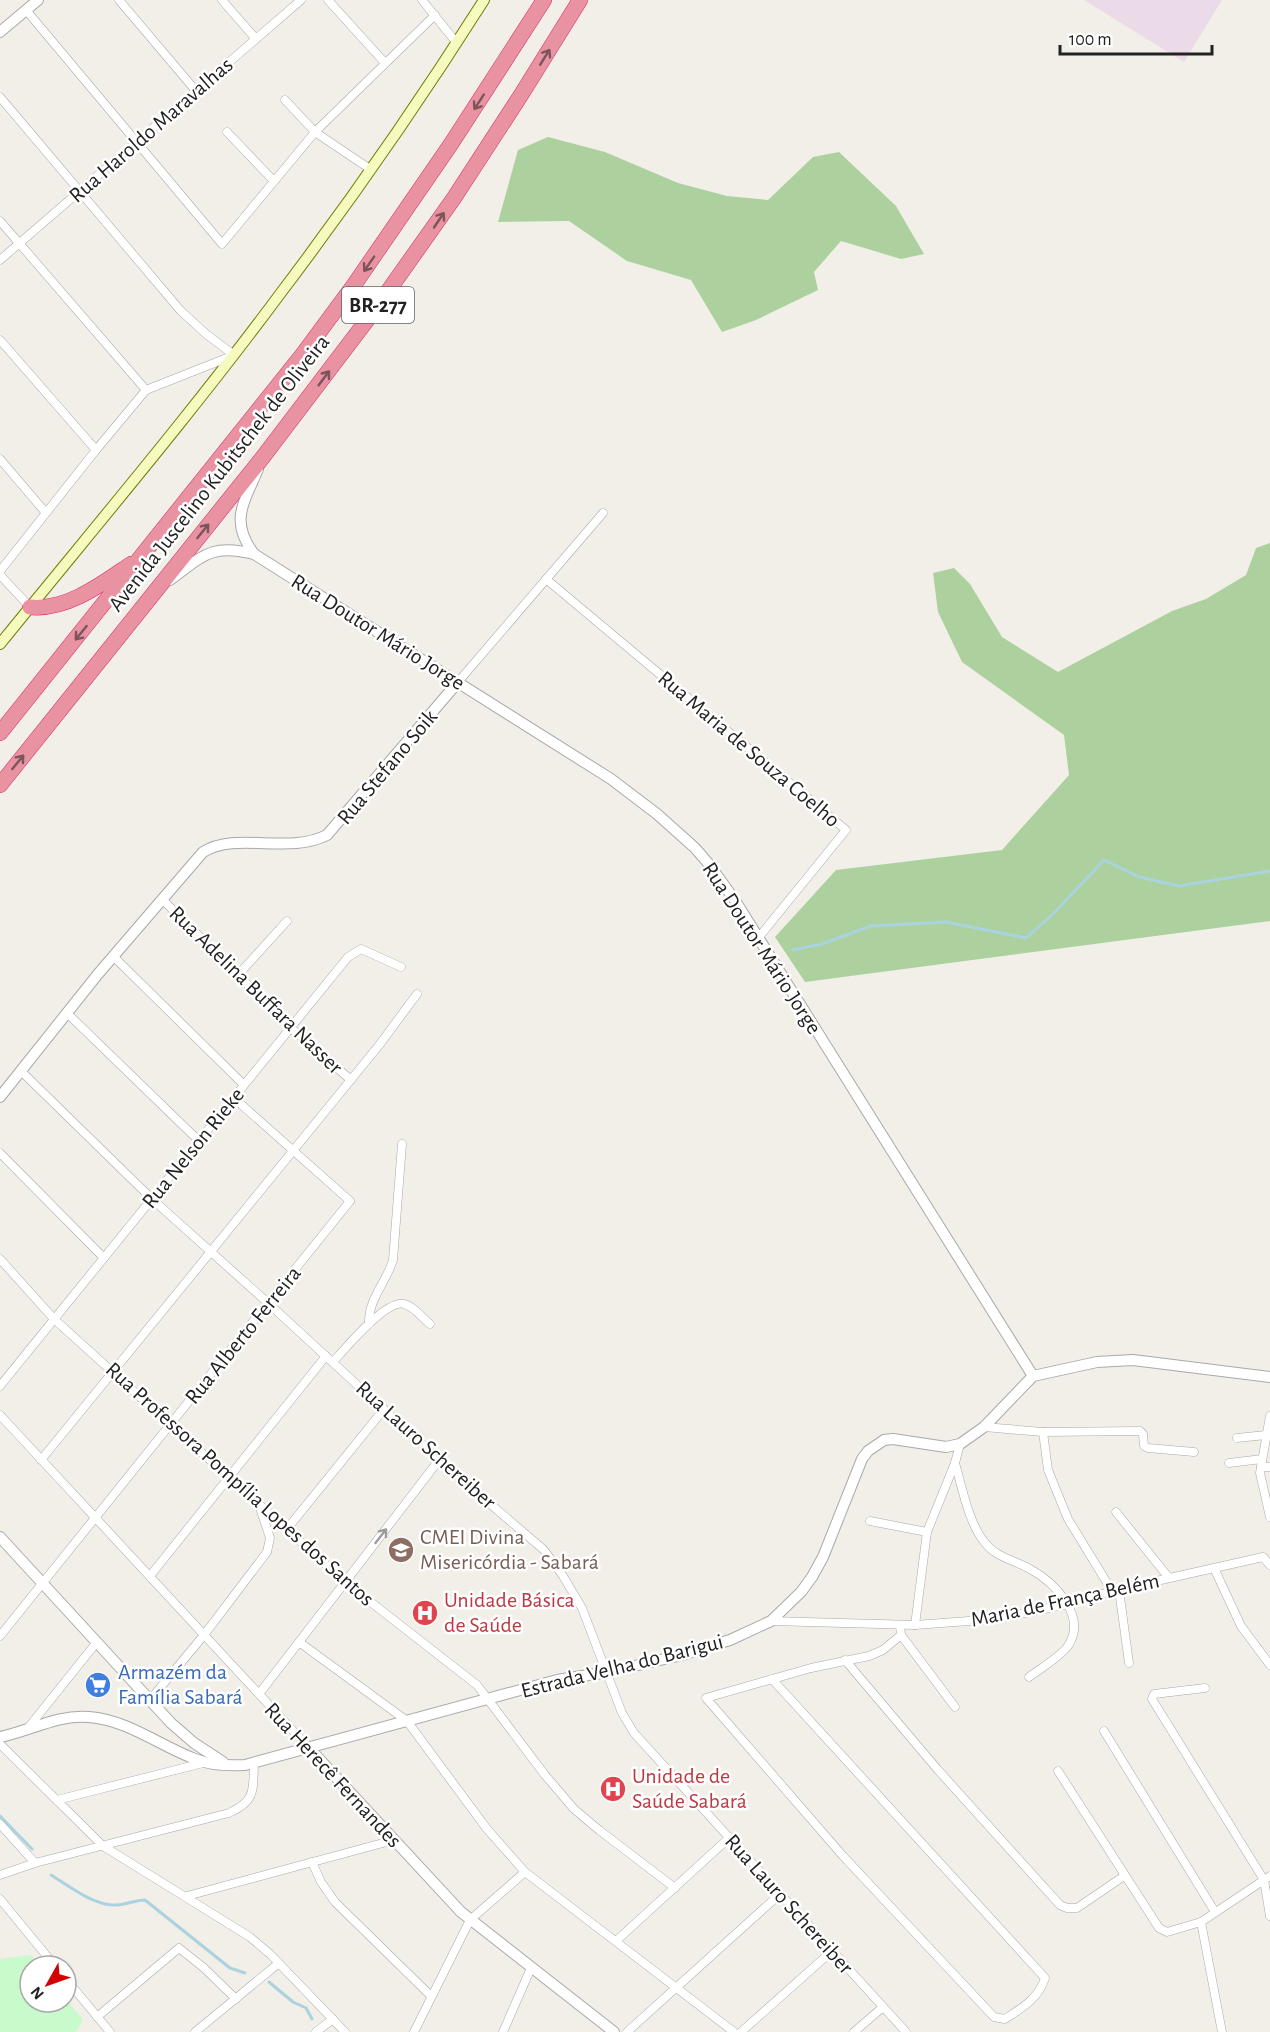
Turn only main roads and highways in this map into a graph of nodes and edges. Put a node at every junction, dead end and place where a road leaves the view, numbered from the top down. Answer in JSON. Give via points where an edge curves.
{"nodes":[{"id":1,"x":484,"y":0,"type":"edge"},
{"id":2,"x":544,"y":0,"type":"edge"},
{"id":3,"x":580,"y":0,"type":"edge"},
{"id":4,"x":144,"y":555,"type":"junction"},
{"id":5,"x":30,"y":607,"type":"junction"},
{"id":6,"x":0,"y":645,"type":"edge"},
{"id":7,"x":0,"y":733,"type":"edge"},
{"id":8,"x":0,"y":785,"type":"edge"}],
"edges":[{"from":1,"to":5,"type":"main road","via":[[312,252]]},
{"from":2,"to":4,"type":"highway","name":"Avenida Juscelino Kubitschek de Oliveira","number":"BR-277","one_way":true,"via":[[354,285]]},
{"from":8,"to":3,"type":"highway","name":"Avenida Juscelino Kubitschek de Oliveira","number":"BR-277","one_way":true,"via":[[263,457],[416,253]]},
{"from":4,"to":5,"type":"highway","via":[[70,600]]},
{"from":4,"to":7,"type":"highway","name":"Avenida Juscelino Kubitschek de Oliveira","number":"BR-277","one_way":true},
{"from":5,"to":6,"type":"main road"}]}
